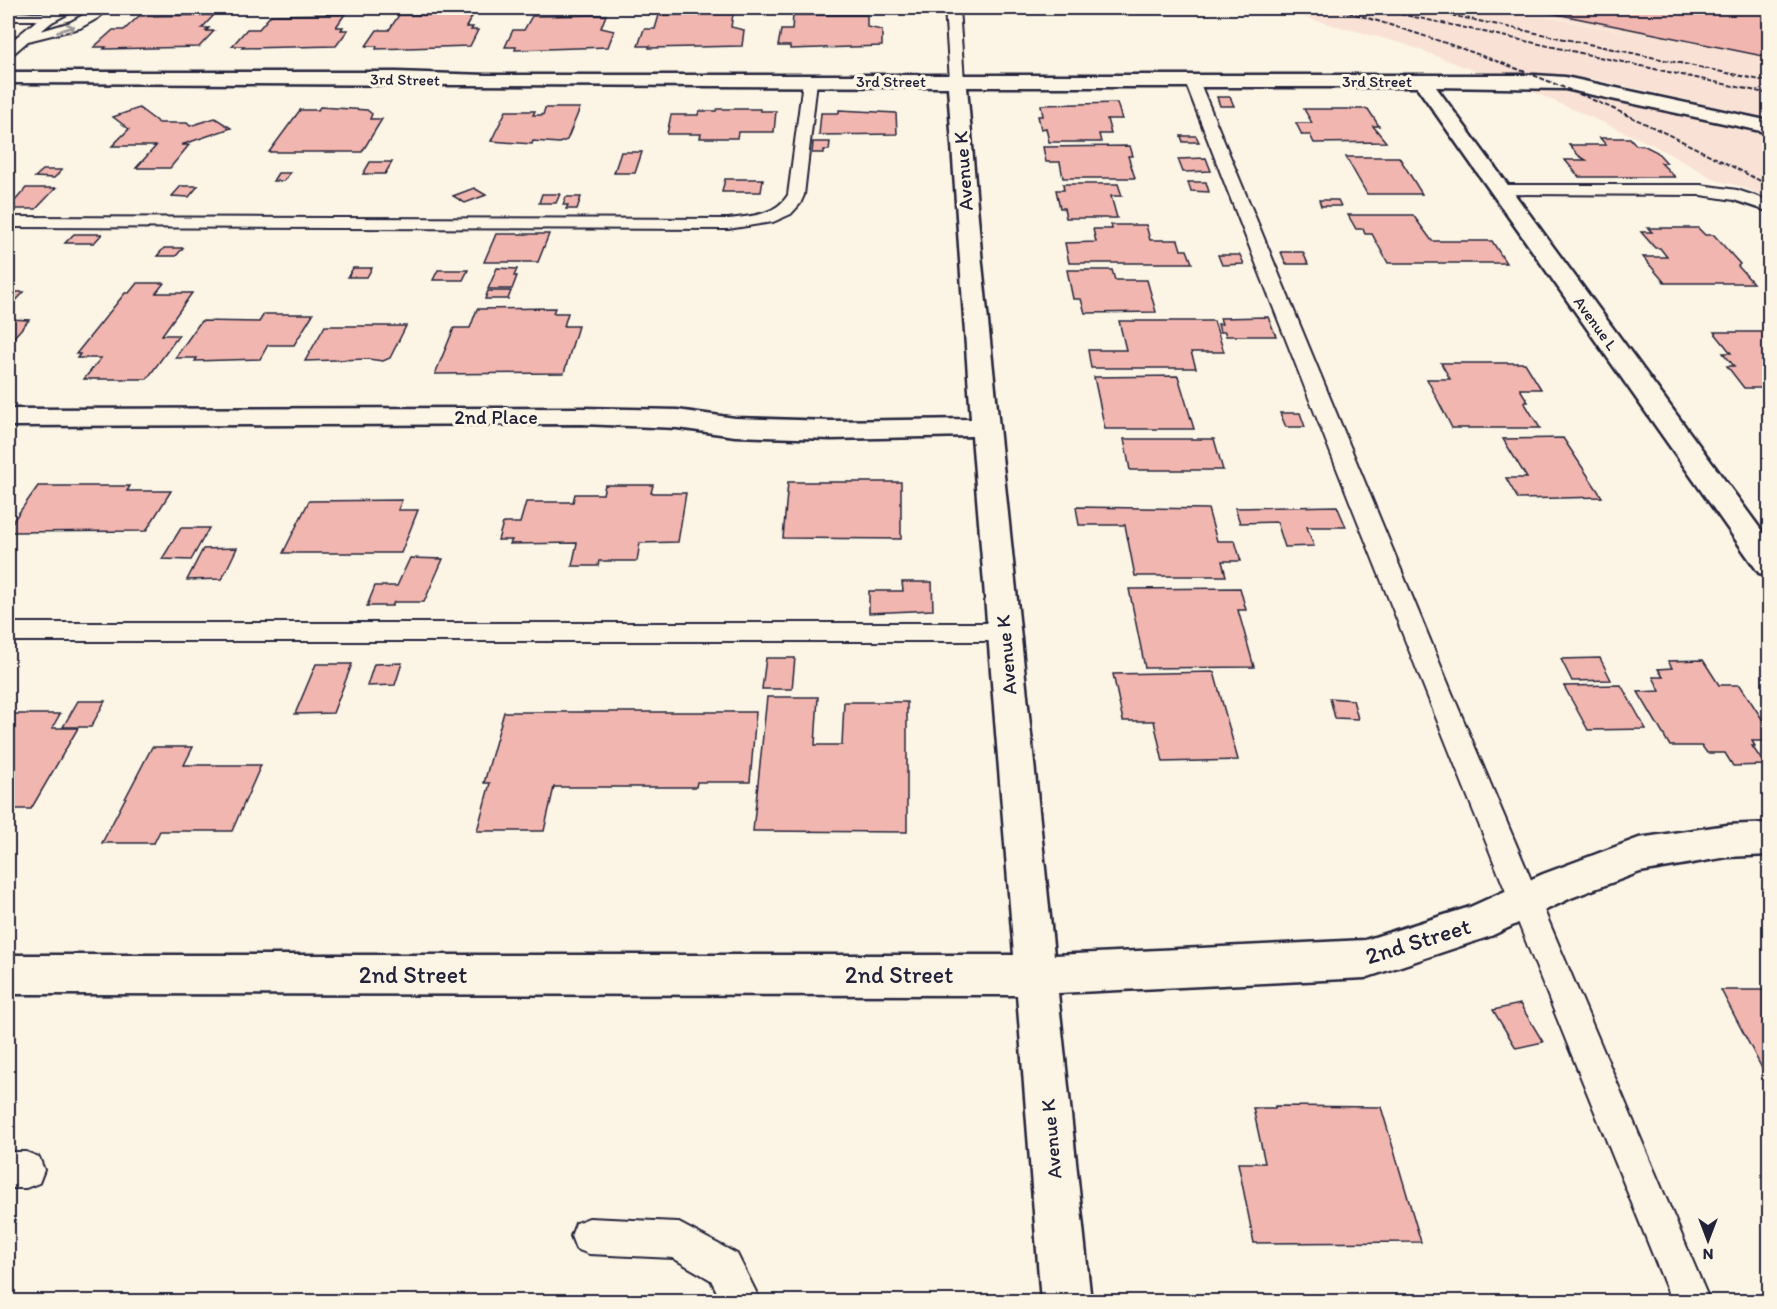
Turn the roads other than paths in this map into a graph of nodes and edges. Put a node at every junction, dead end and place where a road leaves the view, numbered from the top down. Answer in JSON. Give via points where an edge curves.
{"nodes":[{"id":1,"x":72,"y":8,"type":"edge"},
{"id":2,"x":102,"y":8,"type":"edge"},
{"id":3,"x":952,"y":8,"type":"edge"},
{"id":4,"x":8,"y":16,"type":"edge"},
{"id":5,"x":47,"y":19,"type":"junction"},
{"id":6,"x":24,"y":38,"type":"junction"},
{"id":7,"x":8,"y":51,"type":"edge"},
{"id":8,"x":8,"y":78,"type":"edge"},
{"id":9,"x":810,"y":81,"type":"junction"},
{"id":10,"x":957,"y":81,"type":"junction"},
{"id":11,"x":1192,"y":81,"type":"junction"},
{"id":12,"x":1422,"y":81,"type":"junction"},
{"id":13,"x":1770,"y":127,"type":"edge"},
{"id":14,"x":1500,"y":190,"type":"junction"},
{"id":15,"x":1770,"y":207,"type":"edge"},
{"id":16,"x":8,"y":222,"type":"edge"},
{"id":17,"x":8,"y":418,"type":"edge"},
{"id":18,"x":985,"y":427,"type":"junction"},
{"id":19,"x":1770,"y":565,"type":"edge"},
{"id":20,"x":8,"y":632,"type":"edge"},
{"id":21,"x":1004,"y":632,"type":"junction"},
{"id":22,"x":1770,"y":839,"type":"edge"},
{"id":23,"x":1523,"y":902,"type":"junction"},
{"id":24,"x":8,"y":975,"type":"edge"},
{"id":25,"x":1037,"y":975,"type":"junction"},
{"id":26,"x":589,"y":1236,"type":"dead end"},
{"id":27,"x":742,"y":1302,"type":"edge"},
{"id":28,"x":1065,"y":1302,"type":"edge"},
{"id":29,"x":1691,"y":1302,"type":"edge"}],
"edges":[{"from":1,"to":5,"type":"lane"},
{"from":6,"to":2,"type":"lane","one_way":true,"via":[[78,26]]},
{"from":3,"to":10,"type":"lane","name":"Avenue K"},
{"from":4,"to":5,"type":"lane"},
{"from":5,"to":6,"type":"lane"},
{"from":6,"to":7,"type":"lane"},
{"from":8,"to":9,"type":"street","name":"3rd Street"},
{"from":9,"to":10,"type":"street","name":"3rd Street"},
{"from":9,"to":16,"type":"lane","via":[[796,195],[793,204],[765,219],[728,224]]},
{"from":10,"to":11,"type":"street","name":"3rd Street"},
{"from":10,"to":18,"type":"street","name":"Avenue K"},
{"from":11,"to":12,"type":"street","name":"3rd Street"},
{"from":11,"to":23,"type":"lane"},
{"from":12,"to":13,"type":"street","name":"3rd Street","via":[[1565,83]]},
{"from":12,"to":14,"type":"street","name":"Avenue L"},
{"from":14,"to":15,"type":"lane","via":[[1701,190],[1737,195]]},
{"from":14,"to":19,"type":"street","name":"Avenue L"},
{"from":17,"to":18,"type":"street","name":"2nd Place","via":[[582,416],[831,430]]},
{"from":18,"to":21,"type":"street","name":"Avenue K"},
{"from":20,"to":21,"type":"lane"},
{"from":21,"to":25,"type":"street","name":"Avenue K"},
{"from":22,"to":23,"type":"street","name":"2nd Street","via":[[1727,841],[1639,855]]},
{"from":23,"to":25,"type":"street","name":"2nd Street","via":[[1477,923],[1365,959]]},
{"from":23,"to":29,"type":"lane"},
{"from":24,"to":25,"type":"street","name":"2nd Street"},
{"from":25,"to":28,"type":"street","name":"Avenue K"},
{"from":26,"to":27,"type":"lane","via":[[677,1240],[724,1267]]}]}
